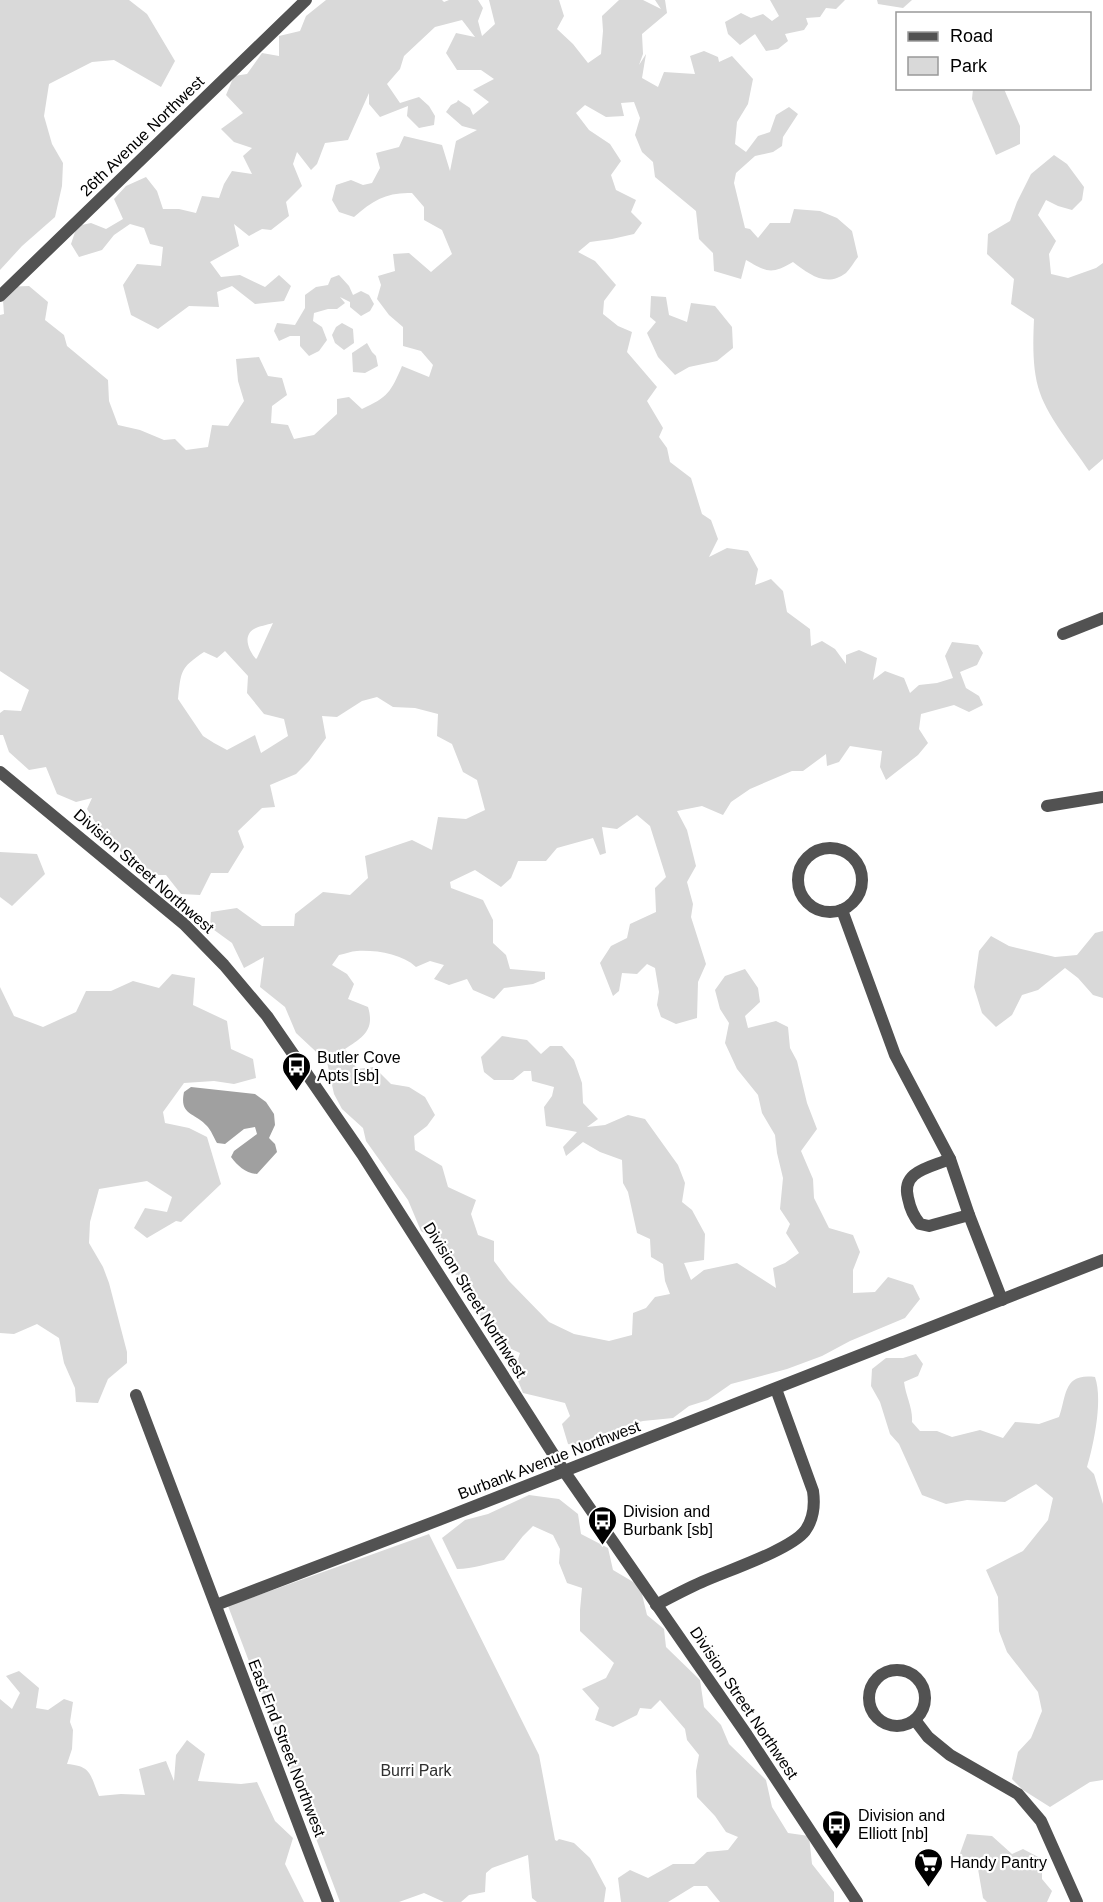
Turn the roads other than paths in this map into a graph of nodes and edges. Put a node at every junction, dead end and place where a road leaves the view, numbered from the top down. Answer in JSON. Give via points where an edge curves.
{"nodes":[{"id":1,"x":306,"y":0,"type":"edge"},
{"id":2,"x":0,"y":296,"type":"edge"},
{"id":3,"x":1103,"y":618,"type":"edge"},
{"id":4,"x":1063,"y":634,"type":"dead end"},
{"id":5,"x":0,"y":772,"type":"edge"},
{"id":6,"x":1103,"y":797,"type":"edge"},
{"id":7,"x":1047,"y":806,"type":"dead end"},
{"id":8,"x":842,"y":910,"type":"junction"},
{"id":9,"x":950,"y":1159,"type":"junction"},
{"id":10,"x":969,"y":1215,"type":"junction"},
{"id":11,"x":1103,"y":1260,"type":"edge"},
{"id":12,"x":1002,"y":1300,"type":"junction"},
{"id":13,"x":776,"y":1389,"type":"junction"},
{"id":14,"x":136,"y":1395,"type":"dead end"},
{"id":15,"x":564,"y":1471,"type":"junction"},
{"id":16,"x":216,"y":1605,"type":"junction"},
{"id":17,"x":656,"y":1605,"type":"junction"},
{"id":18,"x":915,"y":1720,"type":"junction"},
{"id":19,"x":328,"y":1902,"type":"edge"},
{"id":20,"x":857,"y":1902,"type":"edge"},
{"id":21,"x":1077,"y":1902,"type":"edge"}],
"edges":[{"from":1,"to":2,"type":"street","name":"26th Avenue Northwest"},
{"from":3,"to":4,"type":"street"},
{"from":5,"to":15,"type":"street","name":"Division Street Northwest","via":[[182,922],[260,1008],[362,1154]]},
{"from":6,"to":7,"type":"street"},
{"from":8,"to":8,"type":"street","via":[[858,897],[862,887],[859,866],[844,850],[823,848],[813,852],[799,868],[799,890],[811,906],[821,911]]},
{"from":8,"to":9,"type":"street","via":[[895,1055]]},
{"from":9,"to":10,"type":"street"},
{"from":9,"to":10,"type":"street","via":[[912,1175],[906,1182],[909,1203],[920,1224],[929,1226]]},
{"from":10,"to":12,"type":"street"},
{"from":11,"to":12,"type":"street","name":"Burbank Avenue Northwest"},
{"from":12,"to":13,"type":"street","name":"Burbank Avenue Northwest"},
{"from":13,"to":15,"type":"street","name":"Burbank Avenue Northwest"},
{"from":13,"to":17,"type":"street","via":[[813,1491],[815,1503],[804,1533],[783,1547]]},
{"from":14,"to":16,"type":"street"},
{"from":15,"to":16,"type":"street","name":"Burbank Avenue Northwest"},
{"from":15,"to":17,"type":"street","name":"Division Street Northwest"},
{"from":16,"to":19,"type":"street","name":"East End Street Northwest"},
{"from":17,"to":20,"type":"street","name":"Division Street Northwest","via":[[747,1734]]},
{"from":18,"to":18,"type":"street","via":[[925,1701],[921,1684],[898,1670],[880,1676],[870,1691],[869,1701],[877,1718],[893,1726]]},
{"from":18,"to":21,"type":"street","via":[[950,1755],[1018,1794],[1041,1821]]}]}
